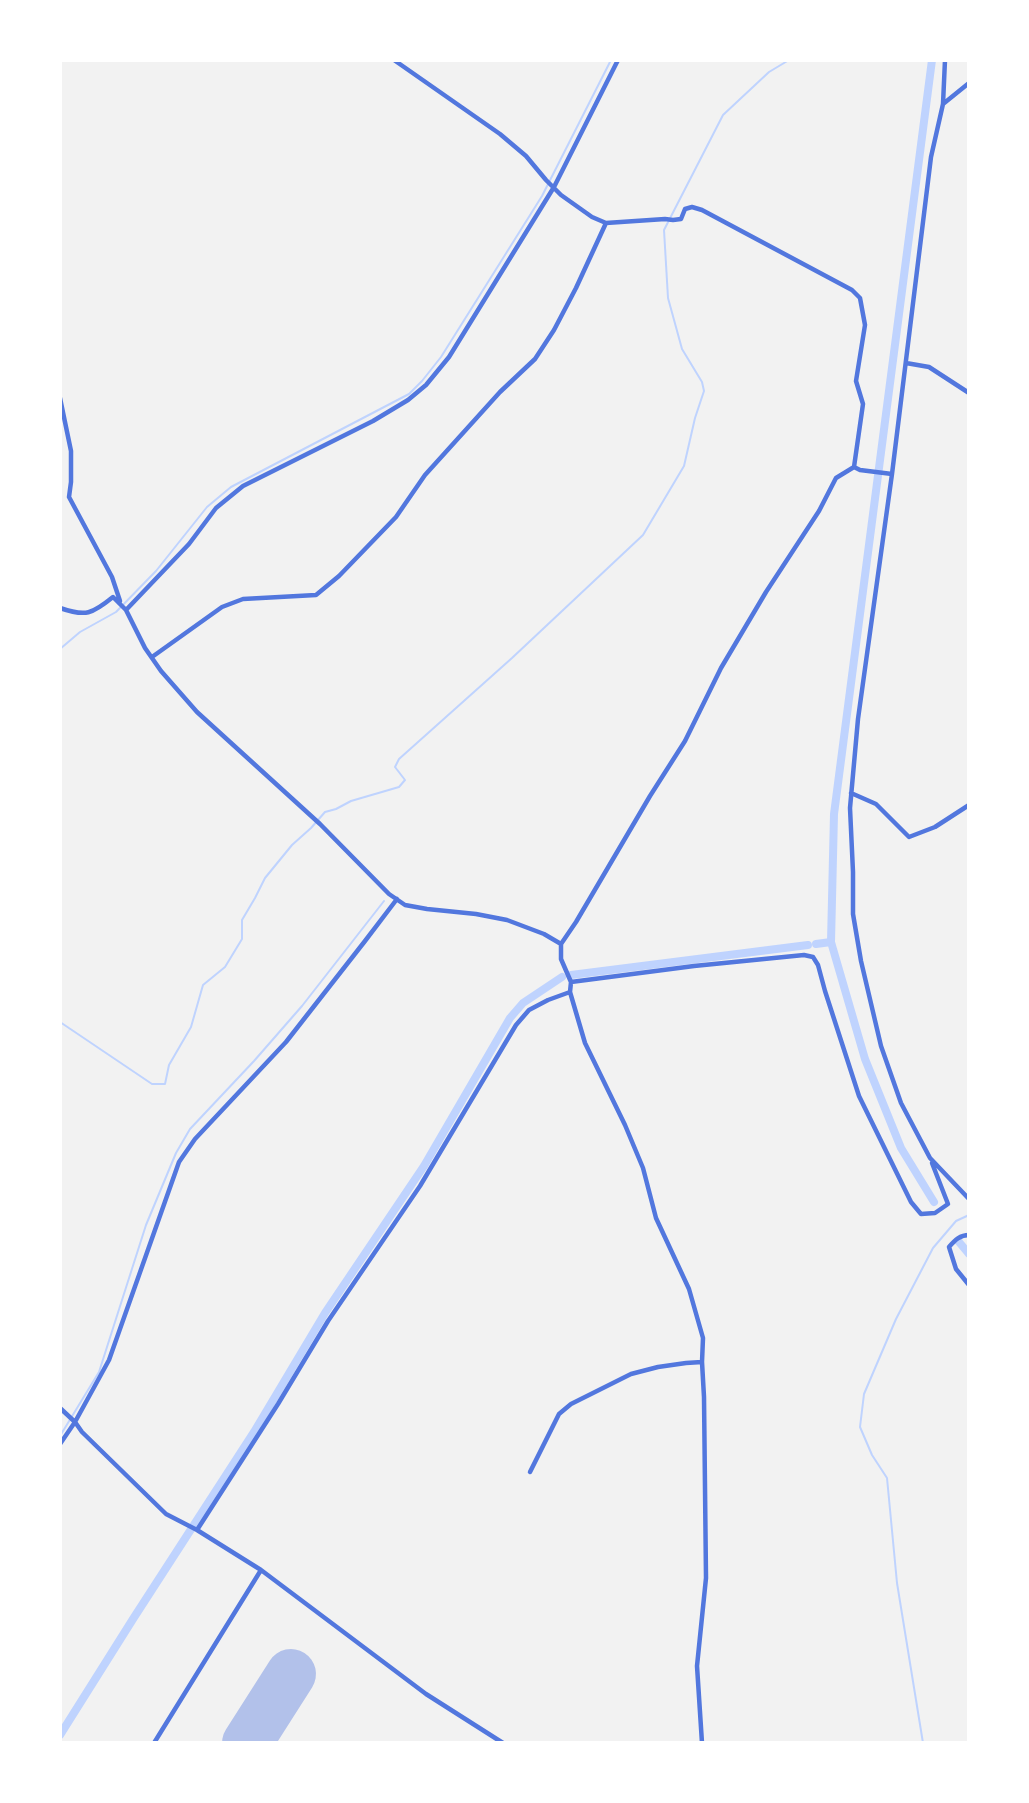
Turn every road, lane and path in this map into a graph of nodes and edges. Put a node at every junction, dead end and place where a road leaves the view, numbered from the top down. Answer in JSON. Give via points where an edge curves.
{"nodes":[{"id":1,"x":394,"y":60,"type":"edge"},
{"id":2,"x":618,"y":60,"type":"edge"},
{"id":3,"x":945,"y":60,"type":"edge"},
{"id":4,"x":969,"y":83,"type":"edge"},
{"id":5,"x":943,"y":104,"type":"junction"},
{"id":6,"x":553,"y":186,"type":"junction"},
{"id":7,"x":606,"y":223,"type":"junction"},
{"id":8,"x":906,"y":363,"type":"junction"},
{"id":9,"x":969,"y":393,"type":"edge"},
{"id":10,"x":60,"y":398,"type":"edge"},
{"id":11,"x":854,"y":467,"type":"junction"},
{"id":12,"x":892,"y":474,"type":"junction"},
{"id":13,"x":120,"y":602,"type":"junction"},
{"id":14,"x":60,"y":608,"type":"edge"},
{"id":15,"x":126,"y":610,"type":"junction"},
{"id":16,"x":152,"y":657,"type":"junction"},
{"id":17,"x":851,"y":793,"type":"junction"},
{"id":18,"x":969,"y":806,"type":"edge"},
{"id":19,"x":397,"y":899,"type":"junction"},
{"id":20,"x":561,"y":944,"type":"junction"},
{"id":21,"x":571,"y":982,"type":"junction"},
{"id":22,"x":570,"y":992,"type":"junction"},
{"id":23,"x":930,"y":1158,"type":"junction"},
{"id":24,"x":969,"y":1199,"type":"edge"},
{"id":25,"x":969,"y":1235,"type":"edge"},
{"id":26,"x":969,"y":1285,"type":"edge"},
{"id":27,"x":702,"y":1362,"type":"junction"},
{"id":28,"x":60,"y":1408,"type":"edge"},
{"id":29,"x":74,"y":1420,"type":"junction"},
{"id":30,"x":60,"y":1444,"type":"edge"},
{"id":31,"x":530,"y":1472,"type":"dead end"},
{"id":32,"x":196,"y":1530,"type":"junction"},
{"id":33,"x":261,"y":1570,"type":"junction"},
{"id":34,"x":154,"y":1743,"type":"edge"},
{"id":35,"x":503,"y":1743,"type":"edge"},
{"id":36,"x":702,"y":1743,"type":"edge"}],
"edges":[{"from":1,"to":6,"type":"street","via":[[500,134]]},
{"from":2,"to":6,"type":"street"},
{"from":3,"to":5,"type":"street"},
{"from":4,"to":5,"type":"street"},
{"from":5,"to":8,"type":"street","via":[[931,157]]},
{"from":6,"to":7,"type":"street","via":[[573,204]]},
{"from":6,"to":15,"type":"street","via":[[449,357],[426,386],[373,421],[243,486],[216,508],[189,544]]},
{"from":7,"to":11,"type":"street","via":[[681,219],[685,209],[692,207],[852,290],[860,298],[865,325],[856,381],[863,404]]},
{"from":7,"to":16,"type":"street","via":[[576,288],[535,359],[425,475],[396,517],[339,576],[316,595],[243,599],[222,607]]},
{"from":8,"to":9,"type":"street","via":[[929,367]]},
{"from":8,"to":12,"type":"street"},
{"from":10,"to":13,"type":"street","via":[[71,451],[69,497],[112,577]]},
{"from":11,"to":12,"type":"street"},
{"from":11,"to":20,"type":"street","via":[[836,478],[721,668],[685,741]]},
{"from":12,"to":17,"type":"street"},
{"from":13,"to":14,"type":"street","via":[[113,597],[91,612],[78,614]]},
{"from":13,"to":15,"type":"street"},
{"from":15,"to":16,"type":"street"},
{"from":16,"to":19,"type":"street","via":[[197,712]]},
{"from":17,"to":18,"type":"street","via":[[876,804],[909,837]]},
{"from":17,"to":23,"type":"street","via":[[853,914],[861,961],[880,1046],[901,1103]]},
{"from":19,"to":20,"type":"street","via":[[405,905],[507,920],[544,933]]},
{"from":19,"to":29,"type":"street","via":[[285,1042],[195,1139],[180,1162],[109,1360]]},
{"from":20,"to":21,"type":"street","via":[[561,959]]},
{"from":21,"to":22,"type":"street"},
{"from":21,"to":23,"type":"street","via":[[705,965],[813,957],[859,1096],[906,1193],[921,1214],[935,1213],[948,1204]]},
{"from":22,"to":27,"type":"street","via":[[585,1043],[643,1168],[656,1218],[689,1289],[703,1338]]},
{"from":22,"to":32,"type":"street","via":[[529,1010],[516,1025],[420,1186]]},
{"from":23,"to":24,"type":"street"},
{"from":25,"to":26,"type":"street","via":[[963,1235],[949,1247],[956,1269]]},
{"from":27,"to":31,"type":"street","via":[[631,1374],[572,1404],[559,1414]]},
{"from":27,"to":36,"type":"street","via":[[706,1578],[697,1666]]},
{"from":28,"to":29,"type":"street"},
{"from":29,"to":30,"type":"street"},
{"from":29,"to":32,"type":"street","via":[[81,1432],[166,1514]]},
{"from":32,"to":33,"type":"street"},
{"from":33,"to":34,"type":"street"},
{"from":33,"to":35,"type":"street","via":[[426,1694]]}]}
